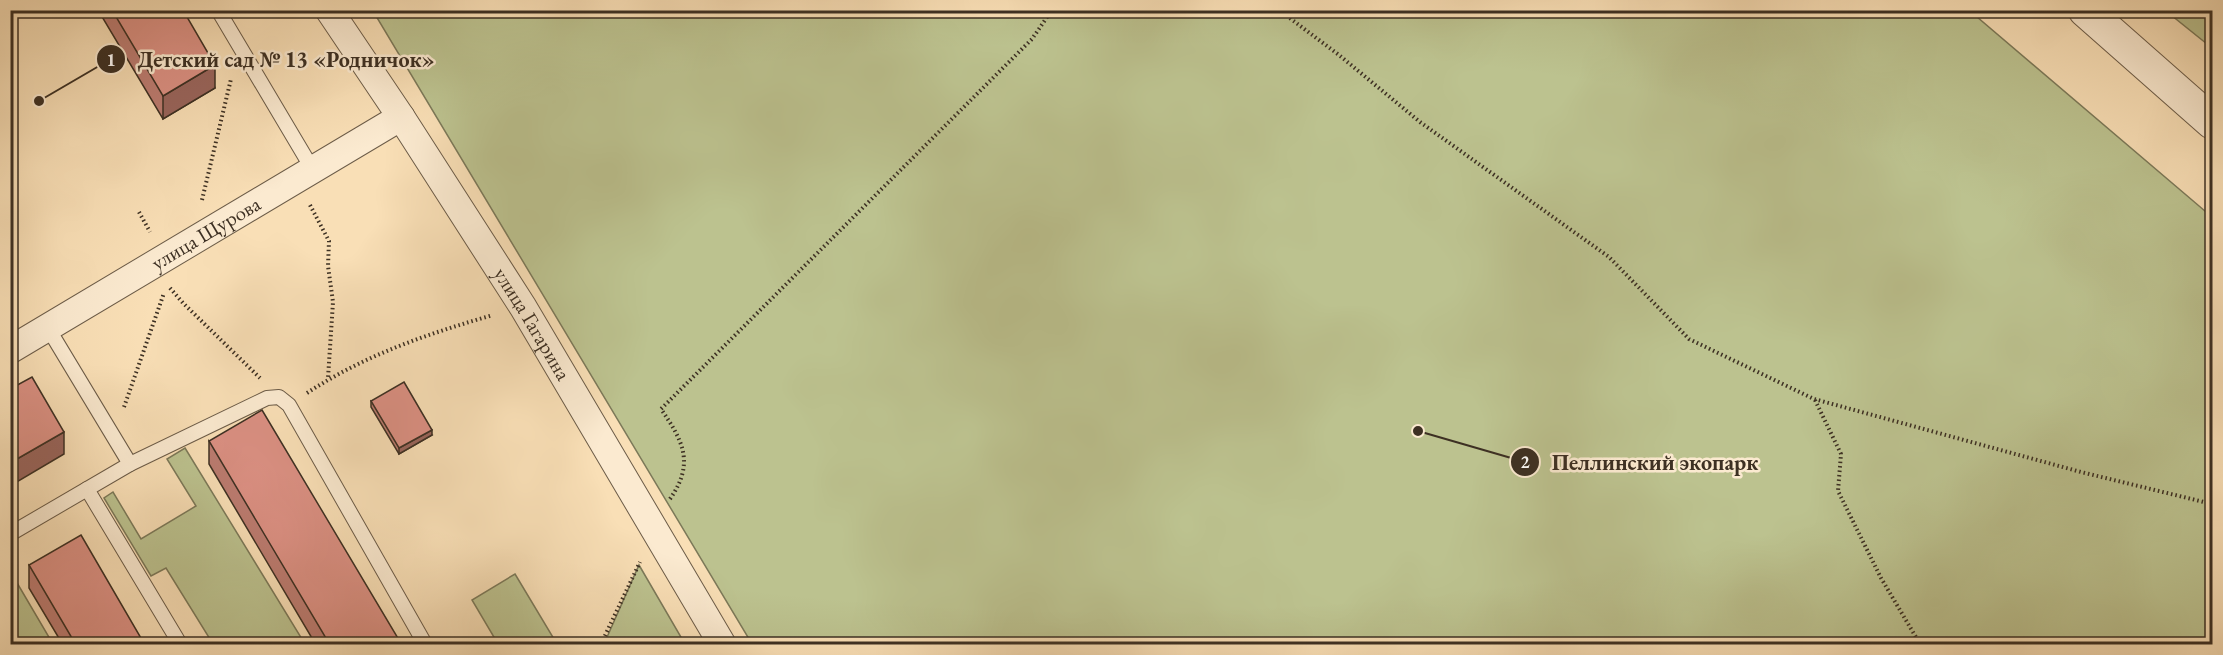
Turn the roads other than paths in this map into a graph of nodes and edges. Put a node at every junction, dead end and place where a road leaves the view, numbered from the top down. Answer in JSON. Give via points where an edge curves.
{"nodes":[{"id":1,"x":218,"y":10,"type":"edge"},
{"id":2,"x":329,"y":10,"type":"edge"},
{"id":3,"x":2085,"y":10,"type":"edge"},
{"id":4,"x":401,"y":117,"type":"junction"},
{"id":5,"x":2212,"y":122,"type":"edge"},
{"id":6,"x":304,"y":174,"type":"junction"},
{"id":7,"x":48,"y":328,"type":"junction"},
{"id":8,"x":10,"y":350,"type":"edge"},
{"id":9,"x":130,"y":464,"type":"junction"},
{"id":10,"x":87,"y":489,"type":"junction"},
{"id":11,"x":10,"y":534,"type":"edge"},
{"id":12,"x":180,"y":645,"type":"edge"},
{"id":13,"x":425,"y":645,"type":"edge"},
{"id":14,"x":722,"y":645,"type":"edge"}],
"edges":[{"from":1,"to":6,"type":"lane"},
{"from":2,"to":4,"type":"street","name":"улица Гагарина"},
{"from":3,"to":5,"type":"street"},
{"from":4,"to":6,"type":"street","name":"улица Щурова"},
{"from":4,"to":14,"type":"street","name":"улица Гагарина","via":[[523,307]]},
{"from":6,"to":7,"type":"street","name":"улица Щурова"},
{"from":7,"to":8,"type":"street","name":"улица Щурова"},
{"from":7,"to":9,"type":"lane"},
{"from":9,"to":10,"type":"lane"},
{"from":9,"to":13,"type":"lane","via":[[267,398],[284,401]]},
{"from":10,"to":11,"type":"lane"},
{"from":10,"to":12,"type":"lane"}]}
